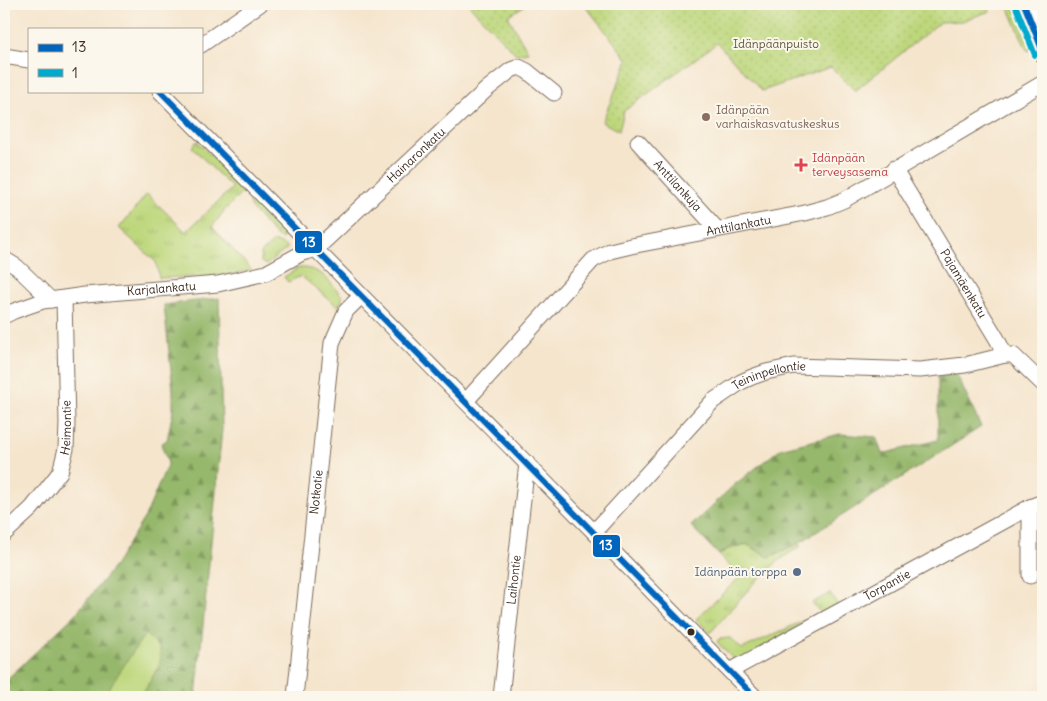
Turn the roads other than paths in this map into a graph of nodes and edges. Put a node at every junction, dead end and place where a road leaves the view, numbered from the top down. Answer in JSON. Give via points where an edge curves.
{"nodes":[{"id":1,"x":260,"y":4,"type":"edge"},
{"id":2,"x":1024,"y":4,"type":"edge"},
{"id":3,"x":202,"y":44,"type":"edge"},
{"id":4,"x":1043,"y":52,"type":"edge"},
{"id":5,"x":4,"y":56,"type":"edge"},
{"id":6,"x":28,"y":60,"type":"edge"},
{"id":7,"x":1043,"y":83,"type":"edge"},
{"id":8,"x":161,"y":92,"type":"edge"},
{"id":9,"x":554,"y":94,"type":"dead end"},
{"id":10,"x":638,"y":142,"type":"dead end"},
{"id":11,"x":894,"y":169,"type":"junction"},
{"id":12,"x":717,"y":229,"type":"junction"},
{"id":13,"x":316,"y":249,"type":"junction"},
{"id":14,"x":4,"y":259,"type":"edge"},
{"id":15,"x":361,"y":296,"type":"junction"},
{"id":16,"x":57,"y":299,"type":"junction"},
{"id":17,"x":4,"y":316,"type":"edge"},
{"id":18,"x":1005,"y":356,"type":"junction"},
{"id":19,"x":1043,"y":384,"type":"edge"},
{"id":20,"x":466,"y":401,"type":"junction"},
{"id":21,"x":527,"y":463,"type":"junction"},
{"id":22,"x":1037,"y":505,"type":"edge"},
{"id":23,"x":594,"y":532,"type":"junction"},
{"id":24,"x":4,"y":534,"type":"edge"},
{"id":25,"x":1030,"y":576,"type":"dead end"},
{"id":26,"x":730,"y":671,"type":"junction"},
{"id":27,"x":295,"y":697,"type":"edge"},
{"id":28,"x":501,"y":697,"type":"edge"},
{"id":29,"x":755,"y":697,"type":"edge"}],
"edges":[{"from":1,"to":3,"type":"street"},
{"from":2,"to":4,"type":"main road"},
{"from":5,"to":6,"type":"street"},
{"from":7,"to":11,"type":"street","name":"Anttilankatu"},
{"from":8,"to":13,"type":"street"},
{"from":9,"to":13,"type":"street","name":"Hainaronkatu","via":[[527,71],[519,67],[511,70]]},
{"from":10,"to":12,"type":"street","name":"Anttilankuja"},
{"from":11,"to":12,"type":"street","name":"Anttilankatu","via":[[827,207]]},
{"from":11,"to":18,"type":"street","name":"Pajamäenkatu"},
{"from":12,"to":20,"type":"street","name":"Anttilankatu","via":[[610,251],[593,260]]},
{"from":13,"to":15,"type":"street"},
{"from":13,"to":16,"type":"street","name":"Karjalankatu","via":[[266,273],[218,284]]},
{"from":14,"to":16,"type":"street"},
{"from":15,"to":20,"type":"street"},
{"from":15,"to":27,"type":"street","name":"Notkotie","via":[[346,311],[332,343]]},
{"from":16,"to":17,"type":"street","name":"Karjalankatu"},
{"from":16,"to":24,"type":"street","name":"Heimontie","via":[[67,423],[66,449],[60,472],[32,508]]},
{"from":18,"to":19,"type":"street","via":[[1012,356]]},
{"from":18,"to":23,"type":"street","name":"Teininpellontie","via":[[920,370],[794,366],[740,382],[713,401]]},
{"from":20,"to":21,"type":"street"},
{"from":21,"to":23,"type":"street"},
{"from":21,"to":28,"type":"street","name":"Laihontie"},
{"from":22,"to":25,"type":"street"},
{"from":22,"to":26,"type":"street","name":"Torpantie"},
{"from":23,"to":26,"type":"street"},
{"from":26,"to":29,"type":"street"}]}
